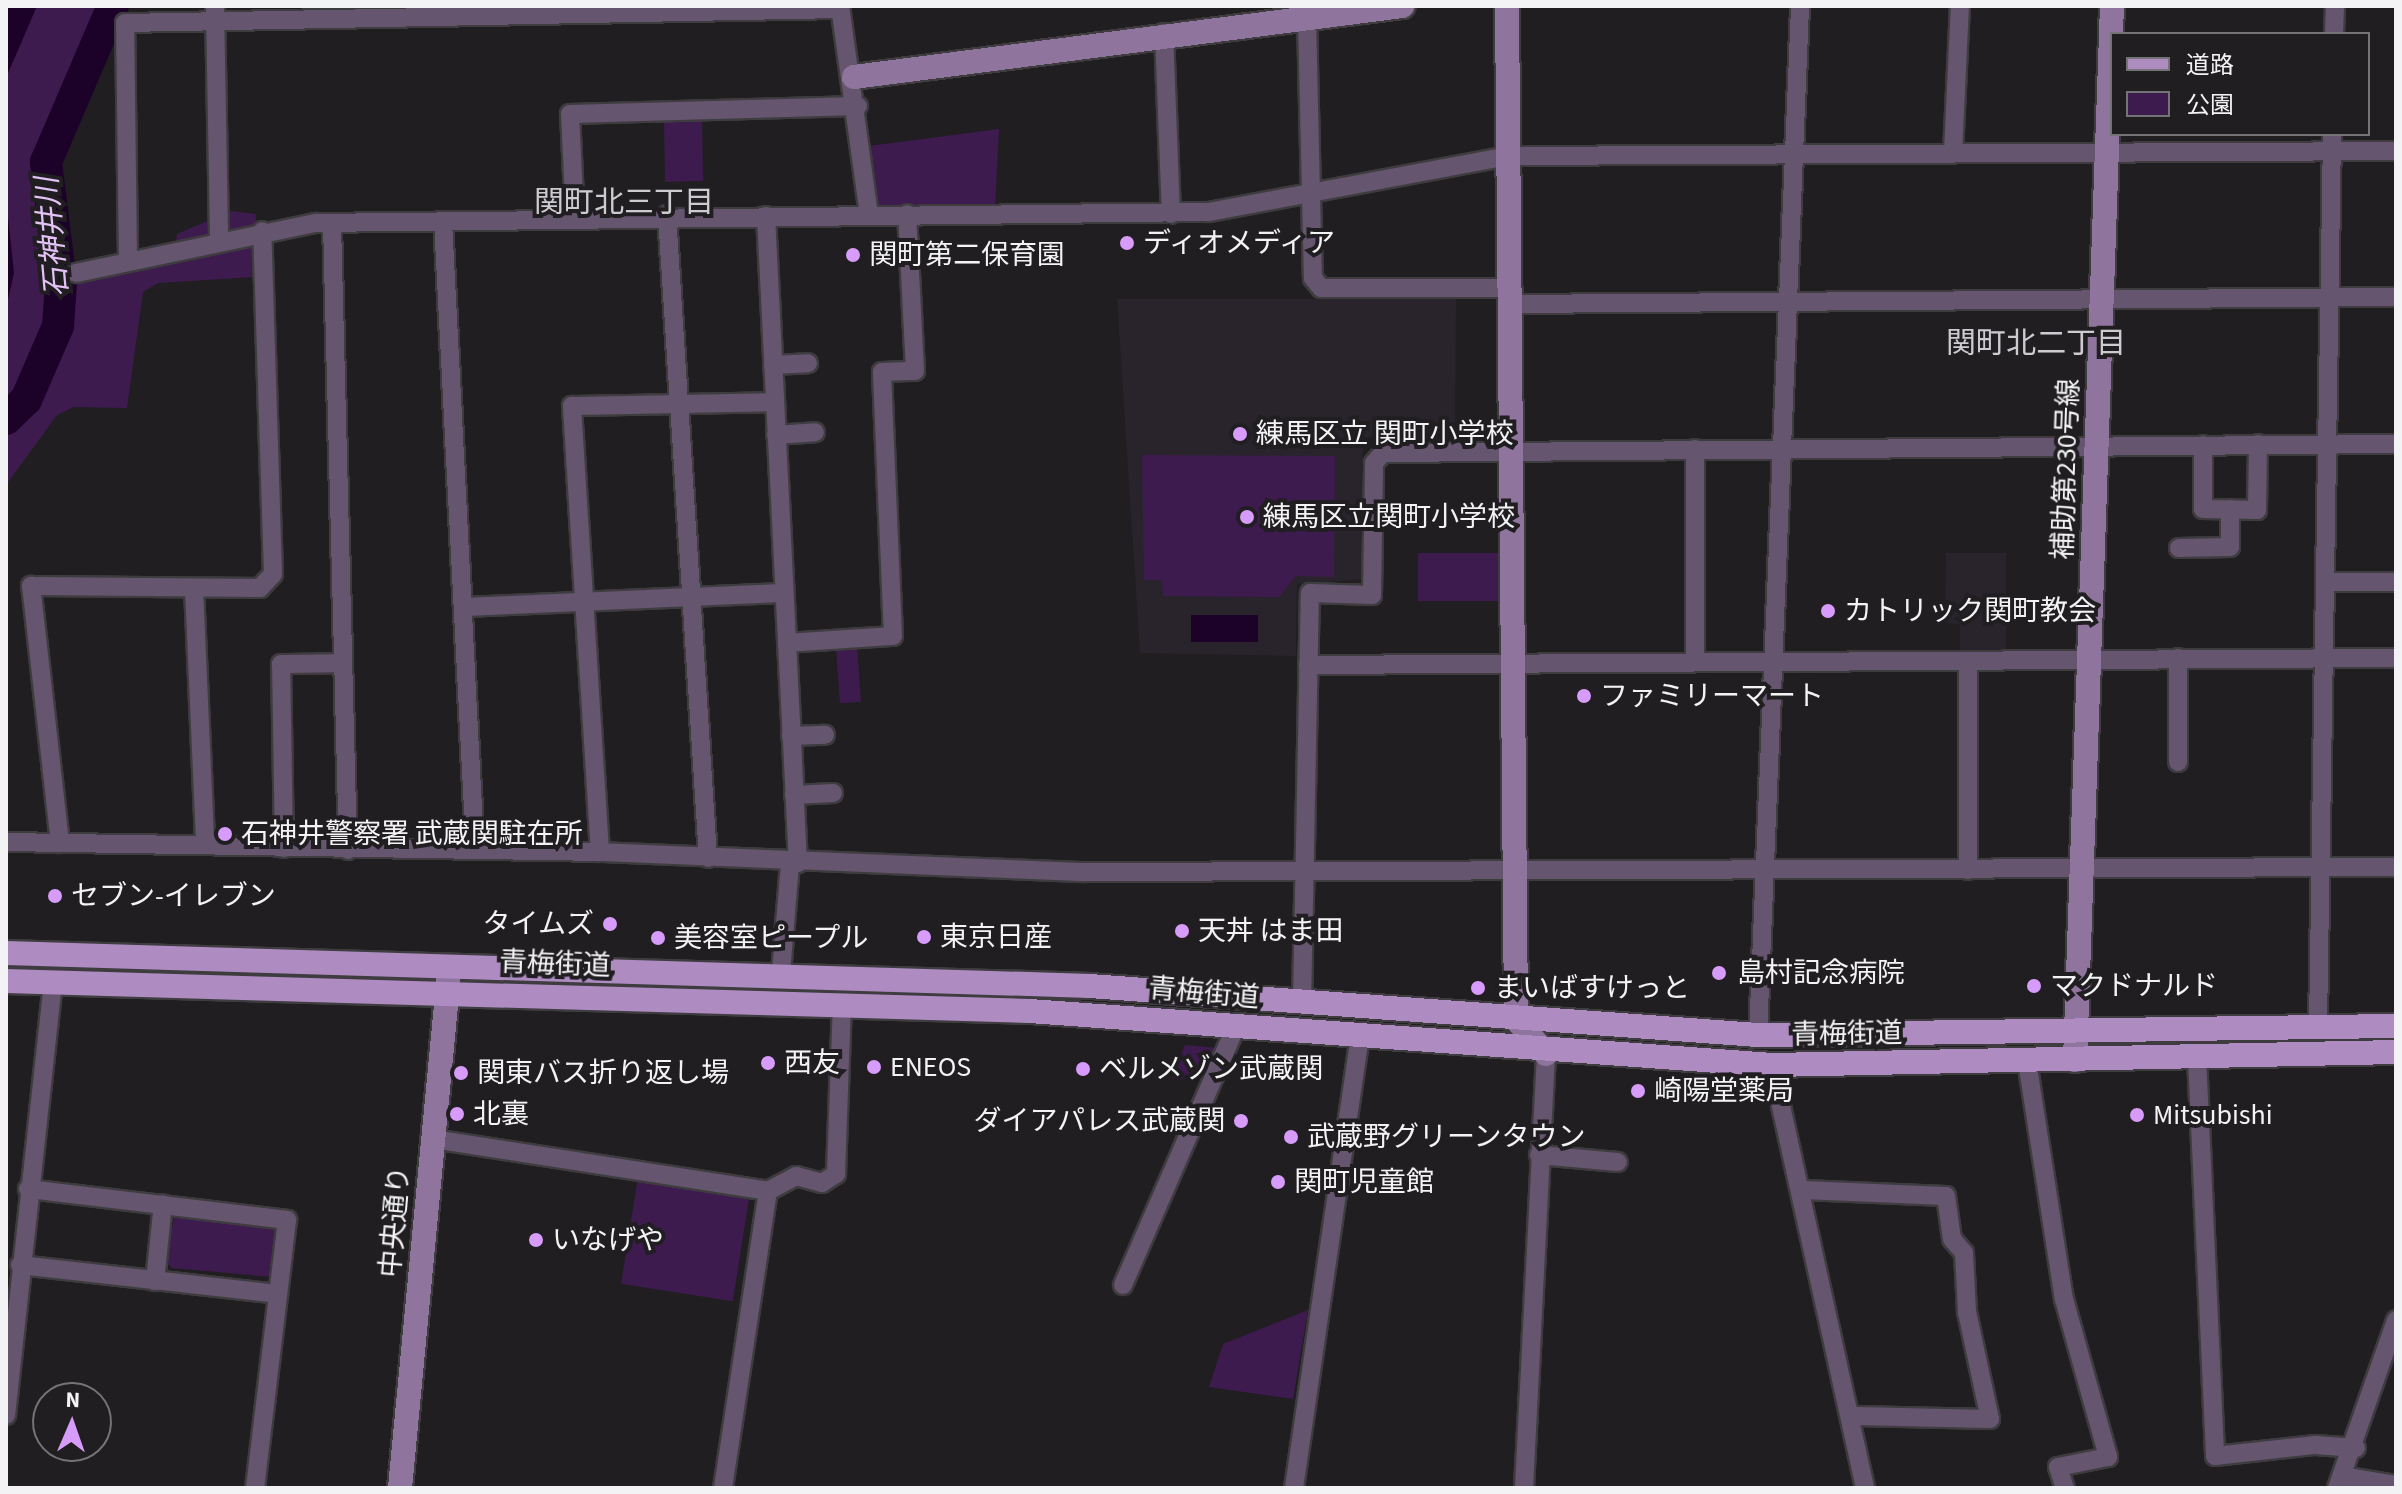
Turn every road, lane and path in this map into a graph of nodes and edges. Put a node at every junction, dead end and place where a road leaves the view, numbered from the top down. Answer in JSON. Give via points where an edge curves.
{"nodes":[{"id":1,"x":1507,"y":6,"type":"edge"},
{"id":2,"x":1800,"y":6,"type":"edge"},
{"id":3,"x":1960,"y":6,"type":"edge"},
{"id":4,"x":2112,"y":6,"type":"edge"},
{"id":5,"x":2335,"y":6,"type":"edge"},
{"id":6,"x":1393,"y":7,"type":"edge"},
{"id":7,"x":840,"y":8,"type":"edge"},
{"id":8,"x":440,"y":12,"type":"edge"},
{"id":9,"x":215,"y":14,"type":"edge"},
{"id":10,"x":1307,"y":18,"type":"junction"},
{"id":11,"x":2111,"y":32,"type":"edge"},
{"id":12,"x":2334,"y":32,"type":"edge"},
{"id":13,"x":1164,"y":33,"type":"junction"},
{"id":14,"x":2110,"y":65,"type":"edge"},
{"id":15,"x":854,"y":77,"type":"junction"},
{"id":16,"x":858,"y":106,"type":"junction"},
{"id":17,"x":2332,"y":143,"type":"edge"},
{"id":18,"x":2396,"y":151,"type":"edge"},
{"id":19,"x":1953,"y":153,"type":"junction"},
{"id":20,"x":2107,"y":153,"type":"junction"},
{"id":21,"x":1795,"y":154,"type":"junction"},
{"id":22,"x":1509,"y":156,"type":"junction"},
{"id":23,"x":1314,"y":192,"type":"junction"},
{"id":24,"x":907,"y":214,"type":"junction"},
{"id":25,"x":1171,"y":214,"type":"junction"},
{"id":26,"x":667,"y":215,"type":"junction"},
{"id":27,"x":869,"y":215,"type":"junction"},
{"id":28,"x":766,"y":216,"type":"junction"},
{"id":29,"x":575,"y":219,"type":"junction"},
{"id":30,"x":443,"y":221,"type":"junction"},
{"id":31,"x":332,"y":223,"type":"junction"},
{"id":32,"x":262,"y":231,"type":"junction"},
{"id":33,"x":219,"y":239,"type":"junction"},
{"id":34,"x":128,"y":260,"type":"junction"},
{"id":35,"x":76,"y":273,"type":"dead end"},
{"id":36,"x":1510,"y":296,"type":"junction"},
{"id":37,"x":2102,"y":297,"type":"junction"},
{"id":38,"x":2396,"y":297,"type":"edge"},
{"id":39,"x":2330,"y":298,"type":"junction"},
{"id":40,"x":1788,"y":302,"type":"junction"},
{"id":41,"x":808,"y":363,"type":"dead end"},
{"id":42,"x":773,"y":365,"type":"junction"},
{"id":43,"x":775,"y":402,"type":"junction"},
{"id":44,"x":679,"y":405,"type":"junction"},
{"id":45,"x":815,"y":432,"type":"dead end"},
{"id":46,"x":776,"y":435,"type":"junction"},
{"id":47,"x":2258,"y":444,"type":"junction"},
{"id":48,"x":2328,"y":444,"type":"junction"},
{"id":49,"x":2396,"y":444,"type":"edge"},
{"id":50,"x":2203,"y":445,"type":"junction"},
{"id":51,"x":2096,"y":448,"type":"junction"},
{"id":52,"x":1695,"y":449,"type":"junction"},
{"id":53,"x":1783,"y":449,"type":"junction"},
{"id":54,"x":1511,"y":451,"type":"junction"},
{"id":55,"x":2230,"y":509,"type":"junction"},
{"id":56,"x":2179,"y":548,"type":"dead end"},
{"id":57,"x":2326,"y":582,"type":"junction"},
{"id":58,"x":2396,"y":582,"type":"edge"},
{"id":59,"x":194,"y":588,"type":"junction"},
{"id":60,"x":784,"y":593,"type":"junction"},
{"id":61,"x":693,"y":596,"type":"junction"},
{"id":62,"x":587,"y":602,"type":"junction"},
{"id":63,"x":463,"y":607,"type":"junction"},
{"id":64,"x":787,"y":643,"type":"junction"},
{"id":65,"x":2178,"y":658,"type":"junction"},
{"id":66,"x":2396,"y":658,"type":"edge"},
{"id":67,"x":2091,"y":659,"type":"junction"},
{"id":68,"x":2324,"y":659,"type":"junction"},
{"id":69,"x":1968,"y":661,"type":"junction"},
{"id":70,"x":1695,"y":662,"type":"junction"},
{"id":71,"x":1774,"y":662,"type":"junction"},
{"id":72,"x":343,"y":663,"type":"junction"},
{"id":73,"x":1513,"y":664,"type":"junction"},
{"id":74,"x":1308,"y":665,"type":"junction"},
{"id":75,"x":825,"y":735,"type":"dead end"},
{"id":76,"x":791,"y":736,"type":"junction"},
{"id":77,"x":2178,"y":762,"type":"dead end"},
{"id":78,"x":833,"y":793,"type":"dead end"},
{"id":79,"x":794,"y":795,"type":"junction"},
{"id":80,"x":6,"y":842,"type":"edge"},
{"id":81,"x":60,"y":843,"type":"junction"},
{"id":82,"x":205,"y":845,"type":"junction"},
{"id":83,"x":284,"y":848,"type":"junction"},
{"id":84,"x":475,"y":849,"type":"junction"},
{"id":85,"x":348,"y":850,"type":"junction"},
{"id":86,"x":600,"y":852,"type":"junction"},
{"id":87,"x":708,"y":858,"type":"junction"},
{"id":88,"x":794,"y":863,"type":"junction"},
{"id":89,"x":2320,"y":867,"type":"junction"},
{"id":90,"x":2396,"y":867,"type":"edge"},
{"id":91,"x":1968,"y":870,"type":"junction"},
{"id":92,"x":2081,"y":870,"type":"junction"},
{"id":93,"x":1768,"y":871,"type":"junction"},
{"id":94,"x":1515,"y":873,"type":"junction"},
{"id":95,"x":1305,"y":874,"type":"junction"},
{"id":96,"x":6,"y":953,"type":"edge"},
{"id":97,"x":450,"y":962,"type":"junction"},
{"id":98,"x":512,"y":964,"type":"junction"},
{"id":99,"x":781,"y":973,"type":"junction"},
{"id":100,"x":6,"y":981,"type":"edge"},
{"id":101,"x":53,"y":982,"type":"junction"},
{"id":102,"x":447,"y":990,"type":"junction"},
{"id":103,"x":511,"y":992,"type":"junction"},
{"id":104,"x":1302,"y":1003,"type":"junction"},
{"id":105,"x":842,"y":1004,"type":"junction"},
{"id":106,"x":1516,"y":1019,"type":"junction"},
{"id":107,"x":1236,"y":1026,"type":"junction"},
{"id":108,"x":2318,"y":1026,"type":"junction"},
{"id":109,"x":2396,"y":1026,"type":"edge"},
{"id":110,"x":2076,"y":1031,"type":"junction"},
{"id":111,"x":1758,"y":1035,"type":"junction"},
{"id":112,"x":1360,"y":1036,"type":"junction"},
{"id":113,"x":2396,"y":1052,"type":"edge"},
{"id":114,"x":1546,"y":1054,"type":"junction"},
{"id":115,"x":2197,"y":1057,"type":"junction"},
{"id":116,"x":2075,"y":1060,"type":"junction"},
{"id":117,"x":2027,"y":1061,"type":"junction"},
{"id":118,"x":1772,"y":1065,"type":"junction"},
{"id":119,"x":433,"y":1139,"type":"junction"},
{"id":120,"x":1539,"y":1155,"type":"junction"},
{"id":121,"x":1618,"y":1162,"type":"dead end"},
{"id":122,"x":28,"y":1189,"type":"junction"},
{"id":123,"x":1803,"y":1190,"type":"junction"},
{"id":124,"x":768,"y":1191,"type":"junction"},
{"id":125,"x":163,"y":1204,"type":"junction"},
{"id":126,"x":20,"y":1265,"type":"junction"},
{"id":127,"x":155,"y":1281,"type":"junction"},
{"id":128,"x":1123,"y":1285,"type":"dead end"},
{"id":129,"x":277,"y":1294,"type":"junction"},
{"id":130,"x":2396,"y":1320,"type":"edge"},
{"id":131,"x":2387,"y":1389,"type":"edge"},
{"id":132,"x":6,"y":1415,"type":"edge"},
{"id":133,"x":1855,"y":1416,"type":"junction"},
{"id":134,"x":2356,"y":1448,"type":"junction"},
{"id":135,"x":2340,"y":1482,"type":"edge"},
{"id":136,"x":2396,"y":1485,"type":"edge"},
{"id":137,"x":255,"y":1488,"type":"edge"},
{"id":138,"x":400,"y":1488,"type":"edge"},
{"id":139,"x":723,"y":1488,"type":"edge"},
{"id":140,"x":1294,"y":1488,"type":"edge"},
{"id":141,"x":1524,"y":1488,"type":"edge"},
{"id":142,"x":1865,"y":1488,"type":"edge"},
{"id":143,"x":2065,"y":1488,"type":"edge"}],
"edges":[{"from":1,"to":22,"type":"street"},
{"from":2,"to":21,"type":"street"},
{"from":3,"to":19,"type":"street"},
{"from":4,"to":11,"type":"street","name":"補助第230号線"},
{"from":5,"to":12,"type":"street"},
{"from":6,"to":10,"type":"street"},
{"from":7,"to":8,"type":"street"},
{"from":7,"to":15,"type":"street"},
{"from":8,"to":9,"type":"street"},
{"from":9,"to":33,"type":"street"},
{"from":9,"to":34,"type":"street","via":[[125,23]]},
{"from":10,"to":13,"type":"street"},
{"from":10,"to":23,"type":"street"},
{"from":13,"to":15,"type":"street"},
{"from":13,"to":25,"type":"street"},
{"from":14,"to":20,"type":"street","name":"補助第230号線"},
{"from":15,"to":16,"type":"street"},
{"from":16,"to":27,"type":"street"},
{"from":16,"to":29,"type":"street","via":[[570,114]]},
{"from":17,"to":18,"type":"street"},
{"from":17,"to":20,"type":"street"},
{"from":17,"to":39,"type":"street"},
{"from":19,"to":20,"type":"street"},
{"from":19,"to":21,"type":"street"},
{"from":20,"to":37,"type":"street","name":"補助第230号線"},
{"from":21,"to":22,"type":"street"},
{"from":21,"to":40,"type":"street"},
{"from":22,"to":23,"type":"street"},
{"from":22,"to":36,"type":"street"},
{"from":23,"to":25,"type":"street"},
{"from":23,"to":36,"type":"street","via":[[1313,278],[1321,288]]},
{"from":24,"to":25,"type":"street"},
{"from":24,"to":27,"type":"street"},
{"from":24,"to":64,"type":"street","via":[[915,371],[882,372],[893,636]]},
{"from":26,"to":28,"type":"street"},
{"from":26,"to":29,"type":"street"},
{"from":26,"to":44,"type":"street"},
{"from":27,"to":28,"type":"street"},
{"from":28,"to":42,"type":"street"},
{"from":29,"to":30,"type":"street"},
{"from":30,"to":31,"type":"street"},
{"from":30,"to":63,"type":"street"},
{"from":31,"to":32,"type":"street"},
{"from":31,"to":72,"type":"street"},
{"from":32,"to":33,"type":"street"},
{"from":32,"to":59,"type":"street","via":[[273,574],[260,588]]},
{"from":33,"to":34,"type":"street"},
{"from":34,"to":35,"type":"street"},
{"from":36,"to":40,"type":"street"},
{"from":36,"to":54,"type":"street"},
{"from":37,"to":39,"type":"street"},
{"from":37,"to":40,"type":"street"},
{"from":37,"to":51,"type":"street","name":"補助第230号線"},
{"from":38,"to":39,"type":"street"},
{"from":39,"to":48,"type":"street"},
{"from":40,"to":53,"type":"street"},
{"from":41,"to":42,"type":"street"},
{"from":42,"to":43,"type":"street"},
{"from":43,"to":44,"type":"street"},
{"from":43,"to":46,"type":"street"},
{"from":44,"to":61,"type":"street"},
{"from":44,"to":62,"type":"street","via":[[572,406]]},
{"from":45,"to":46,"type":"street"},
{"from":46,"to":60,"type":"street"},
{"from":47,"to":48,"type":"street"},
{"from":47,"to":50,"type":"street"},
{"from":47,"to":55,"type":"street","via":[[2257,510]]},
{"from":48,"to":49,"type":"street"},
{"from":48,"to":57,"type":"street"},
{"from":50,"to":51,"type":"street"},
{"from":50,"to":55,"type":"street","via":[[2203,509]]},
{"from":51,"to":53,"type":"street"},
{"from":51,"to":67,"type":"street","name":"補助第230号線"},
{"from":52,"to":53,"type":"street"},
{"from":52,"to":54,"type":"street"},
{"from":52,"to":70,"type":"street"},
{"from":53,"to":71,"type":"street"},
{"from":54,"to":73,"type":"street"},
{"from":54,"to":74,"type":"street","via":[[1383,453],[1374,463],[1372,595],[1310,593]]},
{"from":55,"to":56,"type":"street","via":[[2230,547]]},
{"from":57,"to":58,"type":"street"},
{"from":57,"to":68,"type":"street"},
{"from":59,"to":81,"type":"street","via":[[31,586]]},
{"from":59,"to":82,"type":"street"},
{"from":60,"to":61,"type":"street"},
{"from":60,"to":64,"type":"street"},
{"from":61,"to":62,"type":"street"},
{"from":61,"to":87,"type":"street"},
{"from":62,"to":63,"type":"street"},
{"from":62,"to":86,"type":"street"},
{"from":63,"to":84,"type":"street"},
{"from":64,"to":76,"type":"street"},
{"from":65,"to":67,"type":"street"},
{"from":65,"to":68,"type":"street"},
{"from":65,"to":77,"type":"street"},
{"from":66,"to":68,"type":"street"},
{"from":67,"to":69,"type":"street"},
{"from":67,"to":92,"type":"street","name":"補助第230号線"},
{"from":68,"to":89,"type":"street"},
{"from":69,"to":71,"type":"street"},
{"from":69,"to":91,"type":"street"},
{"from":70,"to":71,"type":"street"},
{"from":70,"to":73,"type":"street"},
{"from":71,"to":93,"type":"street"},
{"from":72,"to":83,"type":"street","via":[[281,664]]},
{"from":72,"to":85,"type":"street"},
{"from":73,"to":74,"type":"street"},
{"from":73,"to":94,"type":"street"},
{"from":74,"to":95,"type":"street"},
{"from":75,"to":76,"type":"street"},
{"from":76,"to":79,"type":"street"},
{"from":78,"to":79,"type":"street"},
{"from":79,"to":88,"type":"street"},
{"from":80,"to":81,"type":"street"},
{"from":81,"to":82,"type":"street"},
{"from":82,"to":83,"type":"street"},
{"from":83,"to":85,"type":"street"},
{"from":84,"to":85,"type":"street"},
{"from":84,"to":86,"type":"street"},
{"from":86,"to":87,"type":"street"},
{"from":87,"to":88,"type":"street"},
{"from":88,"to":95,"type":"street"},
{"from":88,"to":99,"type":"street"},
{"from":89,"to":90,"type":"street"},
{"from":89,"to":92,"type":"street"},
{"from":89,"to":108,"type":"street"},
{"from":91,"to":92,"type":"street"},
{"from":91,"to":93,"type":"street"},
{"from":92,"to":110,"type":"street","name":"補助第230号線"},
{"from":93,"to":94,"type":"street"},
{"from":93,"to":111,"type":"street"},
{"from":94,"to":95,"type":"street"},
{"from":94,"to":106,"type":"street"},
{"from":95,"to":104,"type":"street"},
{"from":96,"to":97,"type":"main road","name":"青梅街道"},
{"from":97,"to":98,"type":"main road","name":"青梅街道"},
{"from":97,"to":102,"type":"street","name":"中央通り"},
{"from":98,"to":99,"type":"main road","name":"青梅街道"},
{"from":98,"to":103,"type":"main road"},
{"from":99,"to":104,"type":"main road","name":"青梅街道"},
{"from":100,"to":101,"type":"main road","name":"青梅街道"},
{"from":101,"to":102,"type":"main road","name":"青梅街道"},
{"from":101,"to":122,"type":"street"},
{"from":102,"to":103,"type":"main road","name":"青梅街道"},
{"from":102,"to":119,"type":"street","name":"中央通り"},
{"from":103,"to":105,"type":"main road","name":"青梅街道"},
{"from":104,"to":106,"type":"main road","name":"青梅街道"},
{"from":105,"to":107,"type":"main road","name":"青梅街道"},
{"from":105,"to":124,"type":"street","via":[[836,1174],[822,1183],[796,1176]]},
{"from":106,"to":111,"type":"main road","name":"青梅街道"},
{"from":106,"to":114,"type":"street"},
{"from":107,"to":112,"type":"main road","name":"青梅街道"},
{"from":107,"to":128,"type":"street"},
{"from":108,"to":109,"type":"main road","name":"青梅街道"},
{"from":108,"to":110,"type":"main road","name":"青梅街道"},
{"from":110,"to":111,"type":"main road","name":"青梅街道"},
{"from":110,"to":116,"type":"street","name":"補助第230号線"},
{"from":112,"to":114,"type":"main road","name":"青梅街道"},
{"from":112,"to":140,"type":"street"},
{"from":113,"to":115,"type":"main road","name":"青梅街道"},
{"from":114,"to":118,"type":"main road","name":"青梅街道"},
{"from":114,"to":120,"type":"street"},
{"from":115,"to":116,"type":"main road","name":"青梅街道"},
{"from":115,"to":134,"type":"street","via":[[2215,1456],[2315,1445]]},
{"from":116,"to":117,"type":"main road","name":"青梅街道"},
{"from":117,"to":118,"type":"main road","name":"青梅街道"},
{"from":117,"to":143,"type":"street","via":[[2064,1299],[2108,1457],[2058,1467]]},
{"from":118,"to":123,"type":"street"},
{"from":119,"to":124,"type":"street"},
{"from":119,"to":138,"type":"street","name":"中央通り"},
{"from":120,"to":121,"type":"street"},
{"from":120,"to":141,"type":"street"},
{"from":122,"to":125,"type":"street"},
{"from":122,"to":126,"type":"street"},
{"from":123,"to":133,"type":"street"},
{"from":123,"to":133,"type":"street","via":[[1946,1196],[1952,1239],[1964,1253],[1967,1312],[1990,1419]]},
{"from":124,"to":139,"type":"street"},
{"from":125,"to":127,"type":"street"},
{"from":125,"to":129,"type":"street","via":[[287,1220]]},
{"from":126,"to":127,"type":"street"},
{"from":126,"to":132,"type":"street"},
{"from":127,"to":129,"type":"street"},
{"from":129,"to":137,"type":"street"},
{"from":130,"to":131,"type":"street"},
{"from":131,"to":134,"type":"street"},
{"from":133,"to":142,"type":"street"},
{"from":134,"to":135,"type":"street"},
{"from":135,"to":136,"type":"street"}]}
